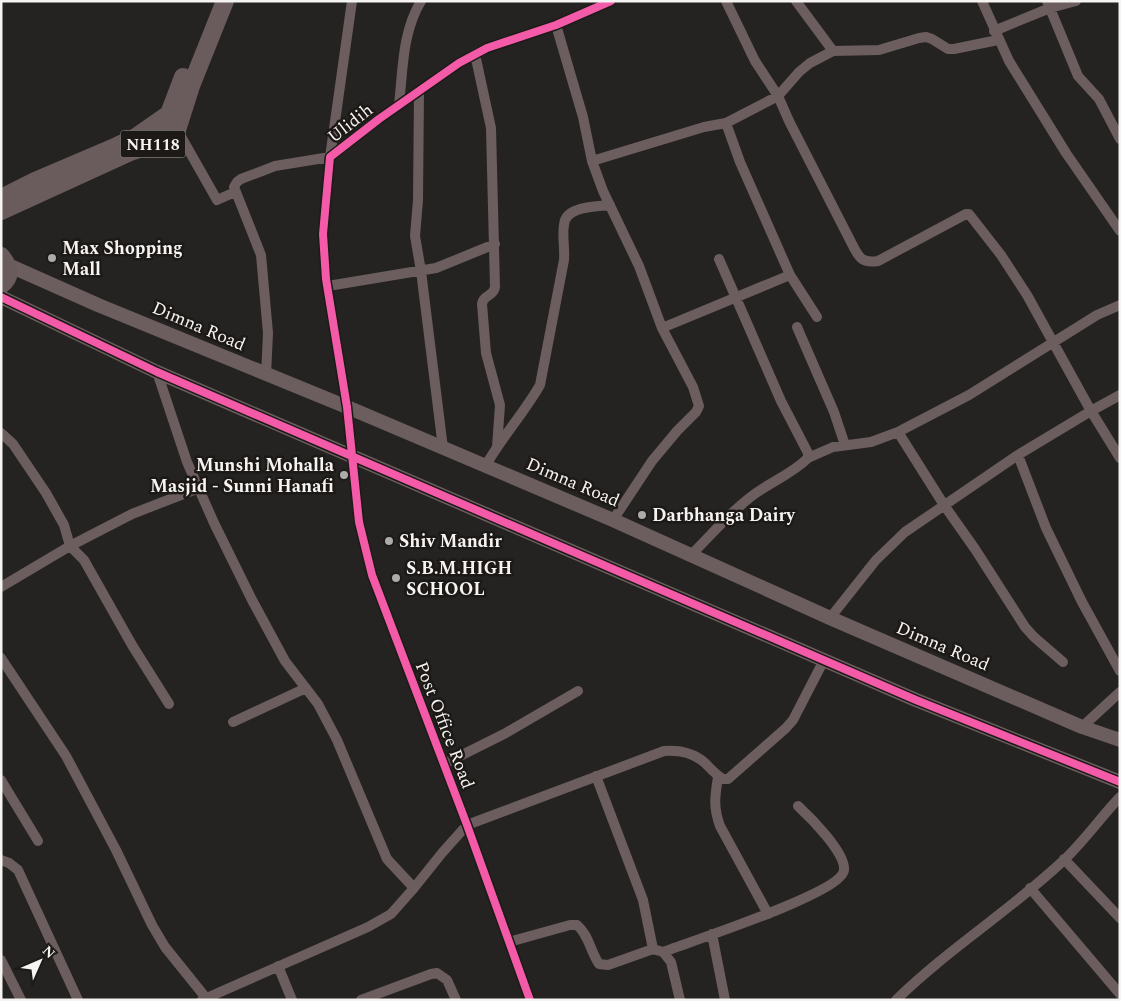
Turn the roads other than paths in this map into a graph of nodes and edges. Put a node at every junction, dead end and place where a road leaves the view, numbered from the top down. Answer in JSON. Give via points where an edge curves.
{"nodes":[{"id":1,"x":213,"y":1,"type":"edge"},
{"id":2,"x":225,"y":1,"type":"edge"},
{"id":3,"x":352,"y":1,"type":"edge"},
{"id":4,"x":421,"y":1,"type":"edge"},
{"id":5,"x":611,"y":1,"type":"edge"},
{"id":6,"x":726,"y":1,"type":"edge"},
{"id":7,"x":796,"y":1,"type":"edge"},
{"id":8,"x":982,"y":1,"type":"edge"},
{"id":9,"x":1076,"y":1,"type":"edge"},
{"id":10,"x":1049,"y":5,"type":"edge"},
{"id":11,"x":556,"y":25,"type":"junction"},
{"id":12,"x":996,"y":35,"type":"junction"},
{"id":13,"x":833,"y":51,"type":"junction"},
{"id":14,"x":475,"y":54,"type":"junction"},
{"id":15,"x":419,"y":91,"type":"junction"},
{"id":16,"x":778,"y":96,"type":"junction"},
{"id":17,"x":399,"y":105,"type":"junction"},
{"id":18,"x":168,"y":114,"type":"junction"},
{"id":19,"x":726,"y":123,"type":"junction"},
{"id":20,"x":177,"y":130,"type":"junction"},
{"id":21,"x":1120,"y":138,"type":"edge"},
{"id":22,"x":330,"y":157,"type":"junction"},
{"id":23,"x":592,"y":161,"type":"junction"},
{"id":24,"x":235,"y":192,"type":"junction"},
{"id":25,"x":1,"y":198,"type":"edge"},
{"id":26,"x":610,"y":205,"type":"junction"},
{"id":27,"x":1,"y":211,"type":"edge"},
{"id":28,"x":1120,"y":232,"type":"edge"},
{"id":29,"x":495,"y":244,"type":"junction"},
{"id":30,"x":720,"y":259,"type":"dead end"},
{"id":31,"x":5,"y":261,"type":"edge"},
{"id":32,"x":421,"y":271,"type":"junction"},
{"id":33,"x":790,"y":275,"type":"junction"},
{"id":34,"x":1,"y":285,"type":"edge"},
{"id":35,"x":328,"y":286,"type":"junction"},
{"id":36,"x":1,"y":297,"type":"edge"},
{"id":37,"x":735,"y":297,"type":"junction"},
{"id":38,"x":1120,"y":306,"type":"edge"},
{"id":39,"x":818,"y":318,"type":"dead end"},
{"id":40,"x":797,"y":326,"type":"dead end"},
{"id":41,"x":662,"y":328,"type":"junction"},
{"id":42,"x":1053,"y":342,"type":"junction"},
{"id":43,"x":157,"y":372,"type":"junction"},
{"id":44,"x":266,"y":375,"type":"junction"},
{"id":45,"x":1120,"y":395,"type":"edge"},
{"id":46,"x":347,"y":407,"type":"junction"},
{"id":47,"x":1092,"y":411,"type":"junction"},
{"id":48,"x":898,"y":432,"type":"junction"},
{"id":49,"x":1,"y":433,"type":"edge"},
{"id":50,"x":845,"y":445,"type":"junction"},
{"id":51,"x":497,"y":447,"type":"junction"},
{"id":52,"x":443,"y":448,"type":"junction"},
{"id":53,"x":1018,"y":455,"type":"junction"},
{"id":54,"x":352,"y":456,"type":"junction"},
{"id":55,"x":808,"y":458,"type":"junction"},
{"id":56,"x":1120,"y":458,"type":"edge"},
{"id":57,"x":486,"y":465,"type":"junction"},
{"id":58,"x":199,"y":488,"type":"junction"},
{"id":59,"x":944,"y":505,"type":"junction"},
{"id":60,"x":613,"y":520,"type":"junction"},
{"id":61,"x":70,"y":546,"type":"junction"},
{"id":62,"x":691,"y":555,"type":"junction"},
{"id":63,"x":1,"y":587,"type":"edge"},
{"id":64,"x":830,"y":618,"type":"junction"},
{"id":65,"x":1,"y":658,"type":"edge"},
{"id":66,"x":824,"y":660,"type":"junction"},
{"id":67,"x":1063,"y":662,"type":"dead end"},
{"id":68,"x":1120,"y":671,"type":"edge"},
{"id":69,"x":306,"y":688,"type":"junction"},
{"id":70,"x":578,"y":691,"type":"dead end"},
{"id":71,"x":1120,"y":692,"type":"edge"},
{"id":72,"x":169,"y":704,"type":"dead end"},
{"id":73,"x":233,"y":722,"type":"dead end"},
{"id":74,"x":1082,"y":727,"type":"junction"},
{"id":75,"x":1120,"y":740,"type":"edge"},
{"id":76,"x":444,"y":764,"type":"junction"},
{"id":77,"x":596,"y":776,"type":"junction"},
{"id":78,"x":718,"y":776,"type":"junction"},
{"id":79,"x":1,"y":780,"type":"edge"},
{"id":80,"x":1120,"y":782,"type":"edge"},
{"id":81,"x":1120,"y":797,"type":"edge"},
{"id":82,"x":798,"y":806,"type":"dead end"},
{"id":83,"x":467,"y":825,"type":"junction"},
{"id":84,"x":38,"y":841,"type":"dead end"},
{"id":85,"x":1064,"y":859,"type":"junction"},
{"id":86,"x":1,"y":860,"type":"edge"},
{"id":87,"x":414,"y":888,"type":"junction"},
{"id":88,"x":1030,"y":888,"type":"junction"},
{"id":89,"x":768,"y":914,"type":"junction"},
{"id":90,"x":1120,"y":918,"type":"edge"},
{"id":91,"x":712,"y":934,"type":"junction"},
{"id":92,"x":509,"y":942,"type":"junction"},
{"id":93,"x":658,"y":951,"type":"junction"},
{"id":94,"x":1,"y":960,"type":"edge"},
{"id":95,"x":278,"y":966,"type":"junction"},
{"id":96,"x":5,"y":978,"type":"edge"},
{"id":97,"x":1120,"y":994,"type":"edge"},
{"id":98,"x":204,"y":999,"type":"edge"},
{"id":99,"x":21,"y":1000,"type":"edge"},
{"id":100,"x":78,"y":1000,"type":"edge"},
{"id":101,"x":292,"y":1000,"type":"edge"},
{"id":102,"x":361,"y":1000,"type":"edge"},
{"id":103,"x":456,"y":1000,"type":"edge"},
{"id":104,"x":530,"y":1000,"type":"edge"},
{"id":105,"x":680,"y":1000,"type":"edge"},
{"id":106,"x":726,"y":1000,"type":"edge"},
{"id":107,"x":896,"y":1000,"type":"edge"}],
"edges":[{"from":1,"to":18,"type":"highway","number":"NH118"},
{"from":2,"to":20,"type":"highway","number":"NH118"},
{"from":3,"to":22,"type":"street"},
{"from":4,"to":17,"type":"street","via":[[407,32]]},
{"from":5,"to":11,"type":"street","name":"Ulidih"},
{"from":6,"to":16,"type":"street","via":[[755,61]]},
{"from":7,"to":13,"type":"street"},
{"from":8,"to":12,"type":"street"},
{"from":9,"to":10,"type":"street"},
{"from":10,"to":12,"type":"street"},
{"from":10,"to":21,"type":"street","via":[[1078,76],[1098,98]]},
{"from":11,"to":14,"type":"street","name":"Ulidih"},
{"from":11,"to":23,"type":"street"},
{"from":12,"to":13,"type":"street","via":[[954,49],[926,37],[879,50]]},
{"from":12,"to":28,"type":"street","via":[[1066,153]]},
{"from":13,"to":16,"type":"street","via":[[810,63]]},
{"from":14,"to":15,"type":"street","name":"Ulidih"},
{"from":14,"to":29,"type":"street","via":[[491,128]]},
{"from":15,"to":17,"type":"street","name":"Ulidih"},
{"from":15,"to":32,"type":"street","via":[[415,236]]},
{"from":16,"to":19,"type":"street"},
{"from":16,"to":42,"type":"street","via":[[862,259],[869,263],[878,261],[970,214],[1027,295]]},
{"from":17,"to":22,"type":"street","name":"Ulidih"},
{"from":18,"to":20,"type":"street"},
{"from":18,"to":25,"type":"highway","number":"NH118","via":[[136,137]]},
{"from":19,"to":23,"type":"street"},
{"from":19,"to":33,"type":"street"},
{"from":20,"to":24,"type":"street","via":[[217,200]]},
{"from":20,"to":27,"type":"highway","number":"NH118","via":[[150,146]]},
{"from":22,"to":24,"type":"street","via":[[275,166],[236,182]]},
{"from":22,"to":35,"type":"street","name":"Ulidih","via":[[323,234]]},
{"from":23,"to":26,"type":"street"},
{"from":24,"to":44,"type":"street","via":[[261,255],[268,333]]},
{"from":26,"to":41,"type":"street","via":[[639,266]]},
{"from":26,"to":51,"type":"street","via":[[571,212],[565,218],[564,260],[540,385]]},
{"from":29,"to":32,"type":"street"},
{"from":29,"to":51,"type":"street","via":[[494,291],[485,296],[482,304],[486,353],[500,405]]},
{"from":30,"to":37,"type":"street"},
{"from":31,"to":34,"type":"highway","via":[[10,274]]},
{"from":31,"to":44,"type":"street","name":"Dimna Road","via":[[98,305]]},
{"from":32,"to":35,"type":"street"},
{"from":32,"to":52,"type":"street"},
{"from":33,"to":37,"type":"street"},
{"from":33,"to":39,"type":"street"},
{"from":35,"to":46,"type":"street","name":"Ulidih"},
{"from":36,"to":43,"type":"street"},
{"from":37,"to":41,"type":"street"},
{"from":37,"to":55,"type":"street"},
{"from":38,"to":42,"type":"street","via":[[1097,315]]},
{"from":40,"to":50,"type":"street"},
{"from":41,"to":60,"type":"street","via":[[693,386],[699,406],[652,461]]},
{"from":42,"to":47,"type":"street"},
{"from":42,"to":48,"type":"street","via":[[969,395]]},
{"from":43,"to":54,"type":"street"},
{"from":43,"to":58,"type":"street"},
{"from":44,"to":46,"type":"street","name":"Dimna Road"},
{"from":45,"to":47,"type":"street"},
{"from":46,"to":52,"type":"street","name":"Dimna Road"},
{"from":46,"to":54,"type":"street","name":"Post Office Road"},
{"from":47,"to":53,"type":"street"},
{"from":47,"to":56,"type":"street"},
{"from":48,"to":50,"type":"street","via":[[871,442]]},
{"from":48,"to":59,"type":"street"},
{"from":49,"to":61,"type":"street","via":[[14,444],[46,493],[64,525]]},
{"from":50,"to":55,"type":"street"},
{"from":51,"to":57,"type":"street"},
{"from":52,"to":57,"type":"street","name":"Dimna Road"},
{"from":53,"to":59,"type":"street"},
{"from":53,"to":68,"type":"street","via":[[1049,536]]},
{"from":54,"to":66,"type":"street"},
{"from":54,"to":76,"type":"street","name":"Post Office Road","via":[[359,522],[372,575]]},
{"from":55,"to":62,"type":"street","via":[[756,493]]},
{"from":57,"to":60,"type":"street","name":"Dimna Road"},
{"from":58,"to":61,"type":"street","via":[[132,514]]},
{"from":58,"to":69,"type":"street","via":[[268,632]]},
{"from":59,"to":64,"type":"street","via":[[888,547]]},
{"from":59,"to":67,"type":"street","via":[[1025,627]]},
{"from":60,"to":62,"type":"street","name":"Dimna Road"},
{"from":61,"to":63,"type":"street"},
{"from":61,"to":72,"type":"street","via":[[84,560]]},
{"from":62,"to":64,"type":"street","name":"Dimna Road"},
{"from":64,"to":74,"type":"street","name":"Dimna Road"},
{"from":65,"to":98,"type":"street","via":[[66,756],[165,947]]},
{"from":66,"to":78,"type":"street","via":[[786,728],[733,775],[723,779]]},
{"from":66,"to":80,"type":"street"},
{"from":69,"to":73,"type":"street"},
{"from":69,"to":87,"type":"street","via":[[337,740],[387,859]]},
{"from":70,"to":76,"type":"street"},
{"from":71,"to":74,"type":"street"},
{"from":74,"to":75,"type":"street","name":"Dimna Road"},
{"from":76,"to":83,"type":"street","name":"Post Office Road"},
{"from":77,"to":78,"type":"street","via":[[675,750],[700,758]]},
{"from":77,"to":83,"type":"street"},
{"from":77,"to":93,"type":"street","via":[[643,900]]},
{"from":78,"to":89,"type":"street","via":[[714,798],[720,826]]},
{"from":79,"to":84,"type":"street"},
{"from":81,"to":85,"type":"street"},
{"from":82,"to":89,"type":"street","via":[[836,849],[845,870],[841,877],[820,891]]},
{"from":83,"to":87,"type":"street"},
{"from":83,"to":92,"type":"street","name":"Post Office Road"},
{"from":85,"to":88,"type":"street"},
{"from":85,"to":90,"type":"street"},
{"from":86,"to":100,"type":"street","via":[[18,870]]},
{"from":87,"to":95,"type":"street","via":[[391,914]]},
{"from":88,"to":97,"type":"street"},
{"from":88,"to":107,"type":"street"},
{"from":89,"to":91,"type":"street"},
{"from":91,"to":93,"type":"street"},
{"from":91,"to":106,"type":"street"},
{"from":92,"to":93,"type":"street","via":[[577,925],[584,931],[599,964],[608,965]]},
{"from":92,"to":104,"type":"street","name":"Post Office Road"},
{"from":93,"to":105,"type":"street","via":[[671,962]]},
{"from":94,"to":96,"type":"street"},
{"from":95,"to":98,"type":"street"},
{"from":95,"to":101,"type":"street"},
{"from":96,"to":99,"type":"street"},
{"from":102,"to":103,"type":"street","via":[[437,973],[447,980]]}]}
